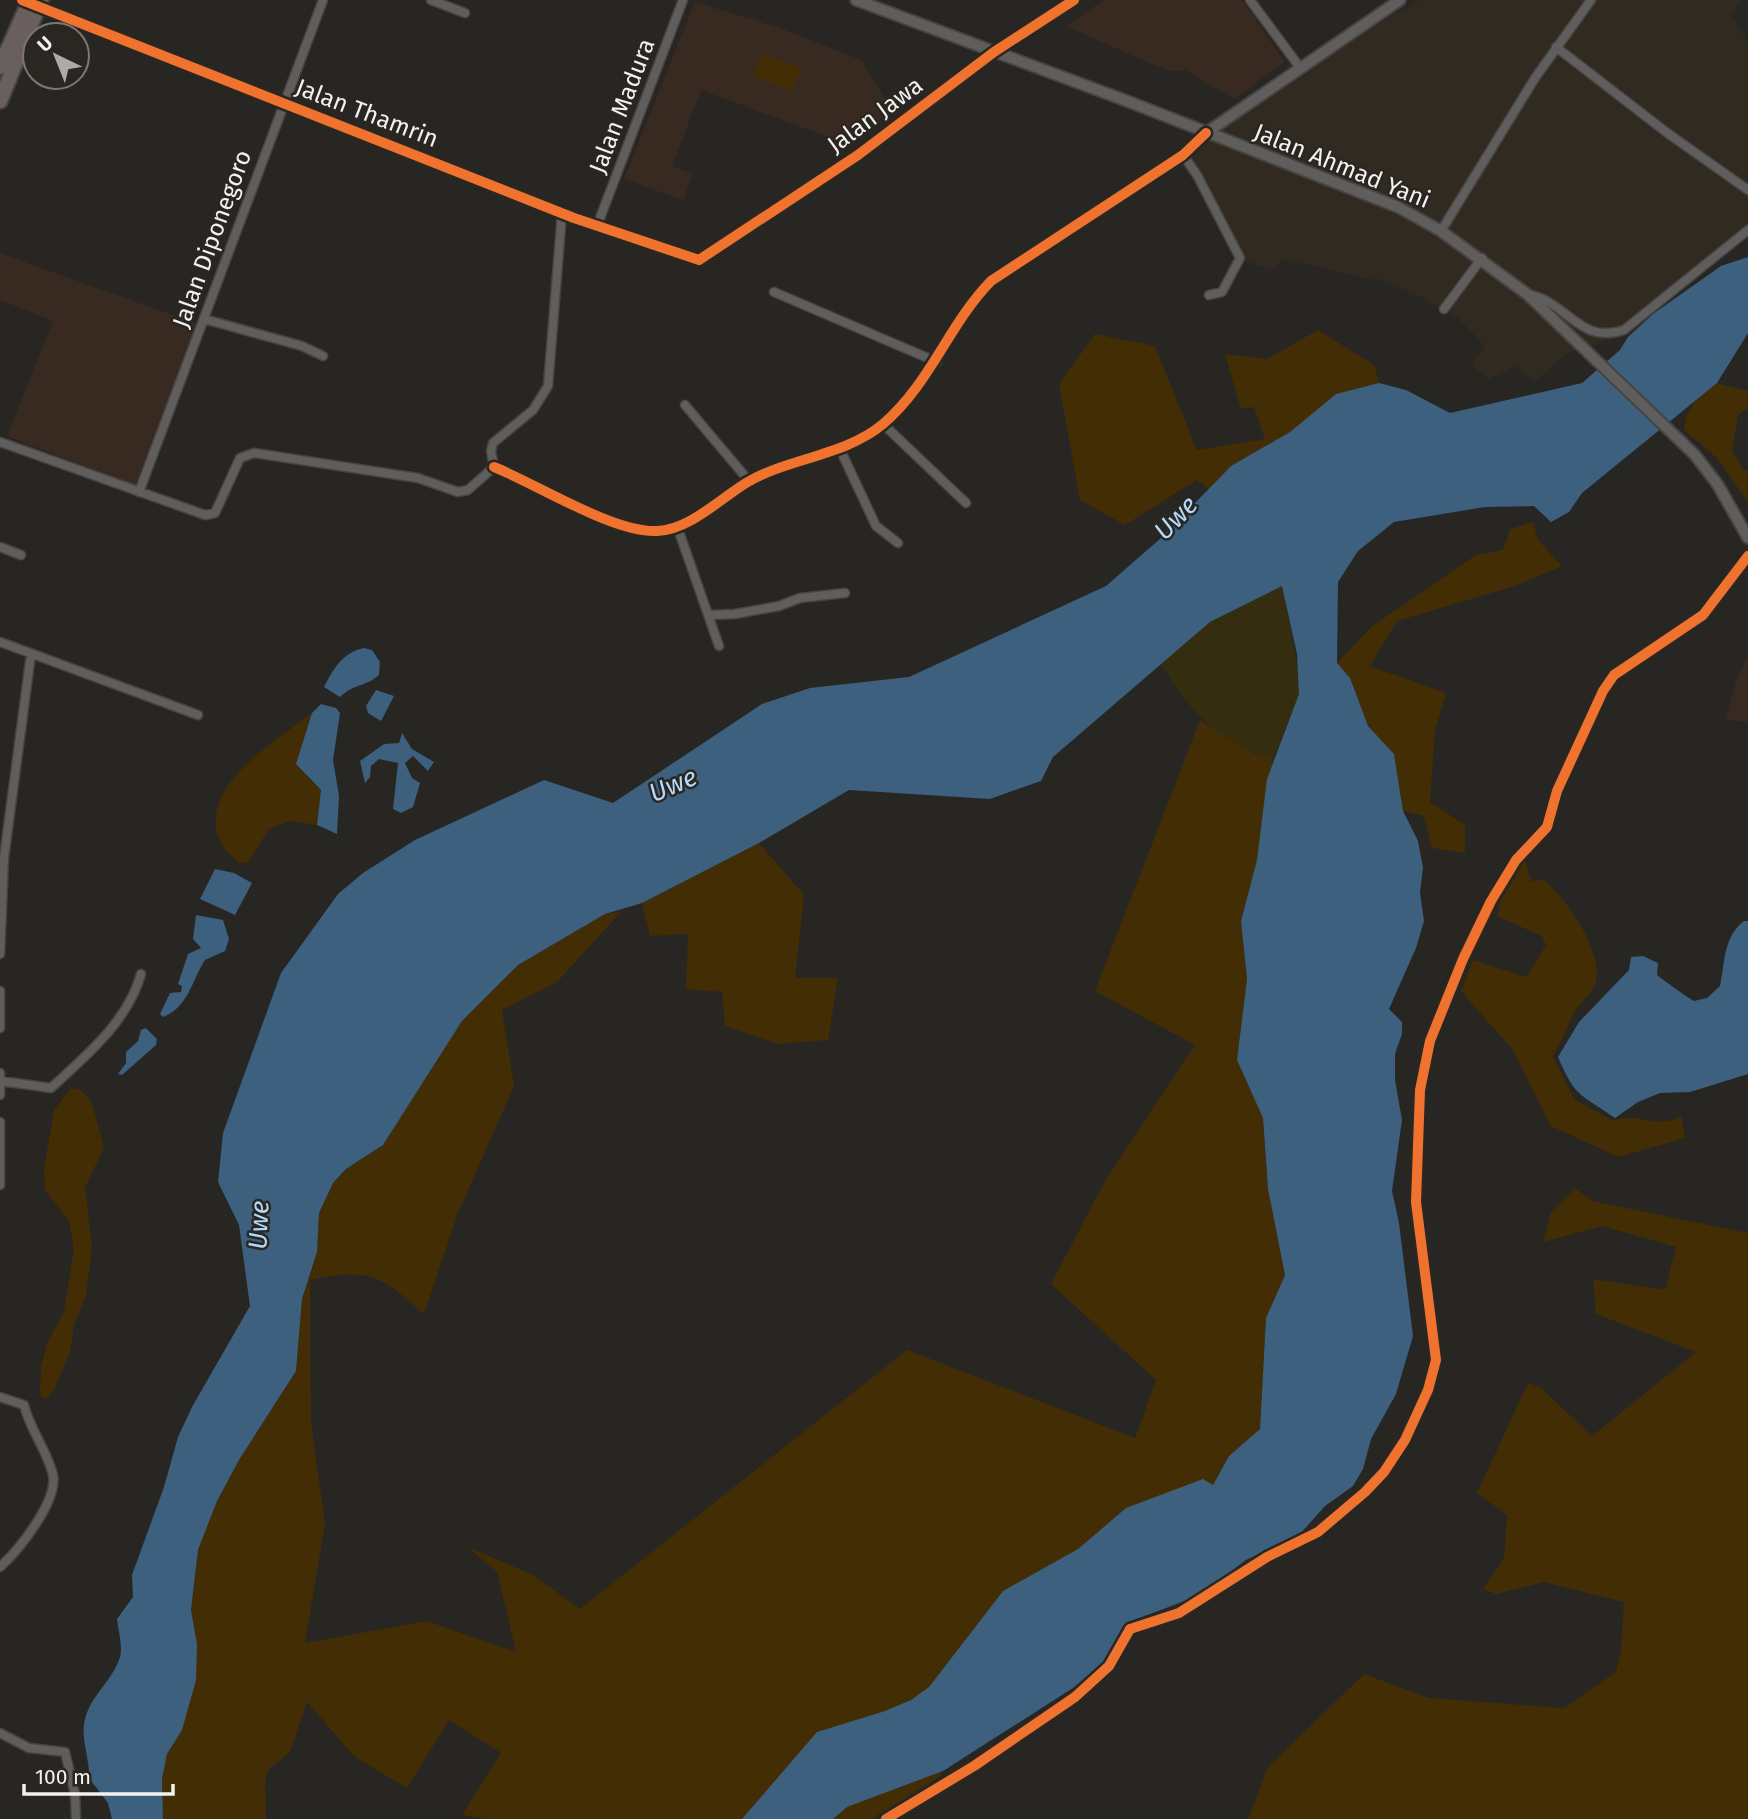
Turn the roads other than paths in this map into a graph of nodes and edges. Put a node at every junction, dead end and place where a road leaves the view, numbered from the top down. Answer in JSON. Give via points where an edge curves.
{"nodes":[{"id":1,"x":323,"y":0,"type":"edge"},
{"id":2,"x":431,"y":0,"type":"edge"},
{"id":3,"x":683,"y":0,"type":"edge"},
{"id":4,"x":856,"y":0,"type":"edge"},
{"id":5,"x":1074,"y":0,"type":"edge"},
{"id":6,"x":1250,"y":0,"type":"edge"},
{"id":7,"x":1400,"y":0,"type":"edge"},
{"id":8,"x":1591,"y":0,"type":"edge"},
{"id":9,"x":32,"y":2,"type":"edge"},
{"id":10,"x":465,"y":13,"type":"dead end"},
{"id":11,"x":1556,"y":47,"type":"junction"},
{"id":12,"x":995,"y":52,"type":"junction"},
{"id":13,"x":0,"y":67,"type":"edge"},
{"id":14,"x":1301,"y":69,"type":"junction"},
{"id":15,"x":0,"y":102,"type":"edge"},
{"id":16,"x":282,"y":103,"type":"junction"},
{"id":17,"x":1206,"y":133,"type":"junction"},
{"id":18,"x":1183,"y":155,"type":"junction"},
{"id":19,"x":1748,"y":190,"type":"edge"},
{"id":20,"x":562,"y":213,"type":"junction"},
{"id":21,"x":597,"y":226,"type":"junction"},
{"id":22,"x":1748,"y":230,"type":"edge"},
{"id":23,"x":1441,"y":231,"type":"junction"},
{"id":24,"x":1482,"y":258,"type":"junction"},
{"id":25,"x":699,"y":260,"type":"joint"},
{"id":26,"x":774,"y":292,"type":"dead end"},
{"id":27,"x":1527,"y":294,"type":"junction"},
{"id":28,"x":1209,"y":296,"type":"dead end"},
{"id":29,"x":1444,"y":309,"type":"dead end"},
{"id":30,"x":204,"y":319,"type":"junction"},
{"id":31,"x":323,"y":356,"type":"dead end"},
{"id":32,"x":937,"y":362,"type":"junction"},
{"id":33,"x":685,"y":405,"type":"dead end"},
{"id":34,"x":883,"y":424,"type":"junction"},
{"id":35,"x":0,"y":442,"type":"edge"},
{"id":36,"x":839,"y":447,"type":"junction"},
{"id":37,"x":494,"y":467,"type":"junction"},
{"id":38,"x":748,"y":481,"type":"junction"},
{"id":39,"x":139,"y":492,"type":"junction"},
{"id":40,"x":966,"y":503,"type":"dead end"},
{"id":41,"x":677,"y":526,"type":"junction"},
{"id":42,"x":1748,"y":538,"type":"edge"},
{"id":43,"x":898,"y":543,"type":"dead end"},
{"id":44,"x":0,"y":547,"type":"edge"},
{"id":45,"x":21,"y":555,"type":"dead end"},
{"id":46,"x":1748,"y":556,"type":"edge"},
{"id":47,"x":845,"y":593,"type":"dead end"},
{"id":48,"x":710,"y":615,"type":"junction"},
{"id":49,"x":0,"y":642,"type":"edge"},
{"id":50,"x":719,"y":646,"type":"dead end"},
{"id":51,"x":31,"y":654,"type":"junction"},
{"id":52,"x":198,"y":715,"type":"dead end"},
{"id":53,"x":0,"y":954,"type":"edge"},
{"id":54,"x":141,"y":974,"type":"dead end"},
{"id":55,"x":0,"y":991,"type":"edge"},
{"id":56,"x":0,"y":1028,"type":"edge"},
{"id":57,"x":0,"y":1073,"type":"edge"},
{"id":58,"x":1,"y":1081,"type":"edge"},
{"id":59,"x":0,"y":1095,"type":"edge"},
{"id":60,"x":0,"y":1122,"type":"edge"},
{"id":61,"x":0,"y":1185,"type":"edge"},
{"id":62,"x":0,"y":1397,"type":"edge"},
{"id":63,"x":0,"y":1567,"type":"edge"},
{"id":64,"x":0,"y":1733,"type":"edge"},
{"id":65,"x":76,"y":1819,"type":"edge"},
{"id":66,"x":886,"y":1819,"type":"edge"}],
"edges":[{"from":1,"to":16,"type":"street","name":"Jalan Diponegoro"},
{"from":2,"to":10,"type":"street"},
{"from":3,"to":21,"type":"street","name":"Jalan Madura"},
{"from":4,"to":12,"type":"street","name":"Jalan Ahmad Yani"},
{"from":5,"to":12,"type":"street","name":"Jalan Jawa"},
{"from":6,"to":14,"type":"street"},
{"from":7,"to":14,"type":"street"},
{"from":8,"to":11,"type":"street"},
{"from":9,"to":13,"type":"highway"},
{"from":9,"to":15,"type":"highway"},
{"from":9,"to":16,"type":"street","name":"Jalan Thamrin"},
{"from":11,"to":19,"type":"street"},
{"from":11,"to":23,"type":"street"},
{"from":12,"to":17,"type":"street","name":"Jalan Ahmad Yani"},
{"from":12,"to":25,"type":"street","name":"Jalan Jawa","via":[[858,155]]},
{"from":14,"to":17,"type":"street"},
{"from":16,"to":20,"type":"street","name":"Jalan Thamrin"},
{"from":16,"to":30,"type":"street","name":"Jalan Diponegoro"},
{"from":17,"to":18,"type":"street"},
{"from":17,"to":23,"type":"street","name":"Jalan Ahmad Yani","via":[[1398,207]]},
{"from":18,"to":28,"type":"street","via":[[1240,258],[1222,292]]},
{"from":18,"to":32,"type":"street","via":[[992,281],[968,305]]},
{"from":20,"to":21,"type":"street","name":"Jalan Thamrin"},
{"from":20,"to":37,"type":"street","via":[[548,386],[533,410],[493,443]]},
{"from":21,"to":25,"type":"street","name":"Jalan Thamrin"},
{"from":22,"to":27,"type":"street","via":[[1624,330],[1606,336]]},
{"from":23,"to":24,"type":"street","name":"Jalan Ahmad Yani"},
{"from":24,"to":27,"type":"street","name":"Jalan Ahmad Yani"},
{"from":24,"to":29,"type":"street"},
{"from":26,"to":32,"type":"street"},
{"from":27,"to":42,"type":"street","name":"Jalan Ahmad Yani","via":[[1695,455]]},
{"from":30,"to":31,"type":"street"},
{"from":30,"to":39,"type":"street","name":"Jalan Diponegoro"},
{"from":32,"to":34,"type":"street"},
{"from":33,"to":38,"type":"street"},
{"from":34,"to":36,"type":"street"},
{"from":34,"to":40,"type":"street"},
{"from":35,"to":39,"type":"street"},
{"from":36,"to":38,"type":"street"},
{"from":36,"to":43,"type":"street","via":[[876,526]]},
{"from":37,"to":39,"type":"street","via":[[468,491],[458,492],[418,478],[254,453],[240,458],[215,513],[205,514]]},
{"from":37,"to":41,"type":"street","via":[[606,518],[657,531]]},
{"from":38,"to":41,"type":"street"},
{"from":41,"to":48,"type":"street"},
{"from":44,"to":45,"type":"street"},
{"from":46,"to":66,"type":"street","via":[[1703,615],[1614,675],[1603,691],[1567,767],[1547,827],[1516,860],[1491,901],[1430,1041],[1420,1090],[1416,1202],[1436,1360],[1428,1390],[1395,1456],[1356,1501],[1318,1532],[1267,1557],[1179,1613],[1130,1629],[1109,1666],[1075,1697]]},
{"from":47,"to":48,"type":"street"},
{"from":48,"to":50,"type":"street"},
{"from":49,"to":51,"type":"street"},
{"from":51,"to":52,"type":"street"},
{"from":51,"to":53,"type":"street","via":[[4,858]]},
{"from":54,"to":58,"type":"street","via":[[135,997],[114,1024],[51,1088]]},
{"from":55,"to":56,"type":"street"},
{"from":57,"to":58,"type":"street"},
{"from":58,"to":59,"type":"street"},
{"from":60,"to":61,"type":"street"},
{"from":62,"to":63,"type":"street","via":[[24,1405],[29,1427],[54,1478],[38,1519]]},
{"from":64,"to":65,"type":"street","via":[[29,1748],[65,1752]]}]}
